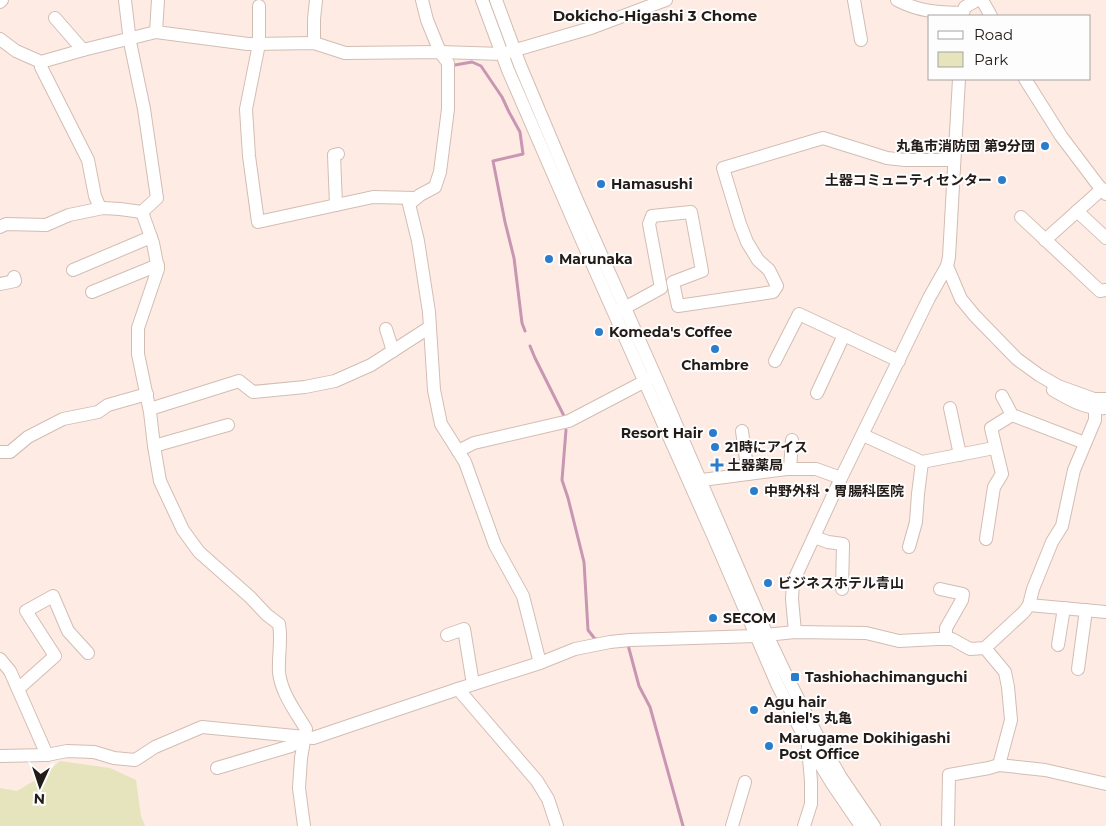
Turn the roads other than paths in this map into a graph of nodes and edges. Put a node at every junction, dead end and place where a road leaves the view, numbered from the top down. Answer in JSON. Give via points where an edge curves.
{"nodes":[{"id":1,"x":125,"y":0,"type":"edge"},
{"id":2,"x":158,"y":0,"type":"edge"},
{"id":3,"x":316,"y":0,"type":"edge"},
{"id":4,"x":422,"y":0,"type":"edge"},
{"id":5,"x":482,"y":0,"type":"edge"},
{"id":6,"x":496,"y":0,"type":"edge"},
{"id":7,"x":666,"y":0,"type":"edge"},
{"id":8,"x":854,"y":0,"type":"edge"},
{"id":9,"x":897,"y":0,"type":"edge"},
{"id":10,"x":977,"y":0,"type":"edge"},
{"id":11,"x":982,"y":0,"type":"edge"},
{"id":12,"x":259,"y":6,"type":"dead end"},
{"id":13,"x":962,"y":15,"type":"edge"},
{"id":14,"x":990,"y":15,"type":"edge"},
{"id":15,"x":55,"y":18,"type":"dead end"},
{"id":16,"x":156,"y":32,"type":"junction"},
{"id":17,"x":0,"y":39,"type":"edge"},
{"id":18,"x":130,"y":39,"type":"junction"},
{"id":19,"x":861,"y":40,"type":"dead end"},
{"id":20,"x":314,"y":43,"type":"junction"},
{"id":21,"x":259,"y":44,"type":"junction"},
{"id":22,"x":83,"y":50,"type":"junction"},
{"id":23,"x":440,"y":52,"type":"junction"},
{"id":24,"x":508,"y":52,"type":"junction"},
{"id":25,"x":41,"y":62,"type":"junction"},
{"id":26,"x":1026,"y":80,"type":"edge"},
{"id":27,"x":959,"y":82,"type":"edge"},
{"id":28,"x":338,"y":154,"type":"dead end"},
{"id":29,"x":954,"y":160,"type":"junction"},
{"id":30,"x":1104,"y":191,"type":"edge"},
{"id":31,"x":416,"y":198,"type":"junction"},
{"id":32,"x":336,"y":205,"type":"junction"},
{"id":33,"x":100,"y":208,"type":"junction"},
{"id":34,"x":1077,"y":211,"type":"junction"},
{"id":35,"x":142,"y":212,"type":"junction"},
{"id":36,"x":1021,"y":218,"type":"dead end"},
{"id":37,"x":0,"y":227,"type":"edge"},
{"id":38,"x":151,"y":237,"type":"junction"},
{"id":39,"x":1106,"y":238,"type":"edge"},
{"id":40,"x":1045,"y":240,"type":"junction"},
{"id":41,"x":158,"y":265,"type":"junction"},
{"id":42,"x":947,"y":266,"type":"junction"},
{"id":43,"x":73,"y":270,"type":"dead end"},
{"id":44,"x":14,"y":277,"type":"dead end"},
{"id":45,"x":673,"y":282,"type":"junction"},
{"id":46,"x":0,"y":284,"type":"edge"},
{"id":47,"x":661,"y":288,"type":"junction"},
{"id":48,"x":1106,"y":290,"type":"edge"},
{"id":49,"x":92,"y":292,"type":"dead end"},
{"id":50,"x":620,"y":311,"type":"junction"},
{"id":51,"x":430,"y":327,"type":"junction"},
{"id":52,"x":386,"y":329,"type":"dead end"},
{"id":53,"x":844,"y":335,"type":"junction"},
{"id":54,"x":392,"y":351,"type":"junction"},
{"id":55,"x":774,"y":361,"type":"dead end"},
{"id":56,"x":899,"y":361,"type":"junction"},
{"id":57,"x":1039,"y":376,"type":"junction"},
{"id":58,"x":650,"y":379,"type":"junction"},
{"id":59,"x":817,"y":393,"type":"dead end"},
{"id":60,"x":147,"y":394,"type":"junction"},
{"id":61,"x":1002,"y":396,"type":"dead end"},
{"id":62,"x":1106,"y":399,"type":"edge"},
{"id":63,"x":950,"y":408,"type":"dead end"},
{"id":64,"x":150,"y":409,"type":"junction"},
{"id":65,"x":1012,"y":415,"type":"junction"},
{"id":66,"x":1101,"y":415,"type":"edge"},
{"id":67,"x":228,"y":425,"type":"dead end"},
{"id":68,"x":742,"y":431,"type":"dead end"},
{"id":69,"x":863,"y":435,"type":"junction"},
{"id":70,"x":792,"y":440,"type":"dead end"},
{"id":71,"x":1085,"y":443,"type":"junction"},
{"id":72,"x":154,"y":446,"type":"junction"},
{"id":73,"x":989,"y":449,"type":"dead end"},
{"id":74,"x":458,"y":451,"type":"junction"},
{"id":75,"x":0,"y":452,"type":"edge"},
{"id":76,"x":960,"y":455,"type":"junction"},
{"id":77,"x":922,"y":462,"type":"junction"},
{"id":78,"x":790,"y":469,"type":"junction"},
{"id":79,"x":748,"y":474,"type":"junction"},
{"id":80,"x":842,"y":478,"type":"junction"},
{"id":81,"x":695,"y":481,"type":"junction"},
{"id":82,"x":814,"y":537,"type":"junction"},
{"id":83,"x":986,"y":539,"type":"dead end"},
{"id":84,"x":909,"y":547,"type":"dead end"},
{"id":85,"x":842,"y":588,"type":"dead end"},
{"id":86,"x":940,"y":589,"type":"dead end"},
{"id":87,"x":1029,"y":605,"type":"junction"},
{"id":88,"x":1064,"y":608,"type":"junction"},
{"id":89,"x":1086,"y":610,"type":"junction"},
{"id":90,"x":1106,"y":612,"type":"edge"},
{"id":91,"x":795,"y":632,"type":"junction"},
{"id":92,"x":447,"y":635,"type":"dead end"},
{"id":93,"x":761,"y":635,"type":"junction"},
{"id":94,"x":946,"y":639,"type":"junction"},
{"id":95,"x":1058,"y":645,"type":"dead end"},
{"id":96,"x":985,"y":648,"type":"junction"},
{"id":97,"x":88,"y":653,"type":"dead end"},
{"id":98,"x":0,"y":659,"type":"edge"},
{"id":99,"x":540,"y":663,"type":"junction"},
{"id":100,"x":1078,"y":669,"type":"dead end"},
{"id":101,"x":473,"y":684,"type":"junction"},
{"id":102,"x":18,"y":689,"type":"junction"},
{"id":103,"x":458,"y":689,"type":"junction"},
{"id":104,"x":361,"y":722,"type":"junction"},
{"id":105,"x":365,"y":735,"type":"dead end"},
{"id":106,"x":305,"y":736,"type":"junction"},
{"id":107,"x":813,"y":741,"type":"junction"},
{"id":108,"x":47,"y":754,"type":"junction"},
{"id":109,"x":0,"y":756,"type":"edge"},
{"id":110,"x":999,"y":765,"type":"junction"},
{"id":111,"x":217,"y":768,"type":"dead end"},
{"id":112,"x":745,"y":782,"type":"dead end"},
{"id":113,"x":1106,"y":784,"type":"edge"},
{"id":114,"x":304,"y":826,"type":"edge"},
{"id":115,"x":557,"y":826,"type":"edge"},
{"id":116,"x":732,"y":826,"type":"edge"},
{"id":117,"x":804,"y":826,"type":"edge"},
{"id":118,"x":861,"y":826,"type":"edge"},
{"id":119,"x":874,"y":826,"type":"edge"},
{"id":120,"x":948,"y":826,"type":"edge"}],
"edges":[{"from":1,"to":18,"type":"street"},
{"from":2,"to":16,"type":"street"},
{"from":3,"to":20,"type":"street"},
{"from":4,"to":23,"type":"street"},
{"from":5,"to":24,"type":"street"},
{"from":6,"to":24,"type":"street"},
{"from":7,"to":24,"type":"street","via":[[593,28]]},
{"from":8,"to":19,"type":"street"},
{"from":9,"to":13,"type":"street","via":[[927,11]]},
{"from":10,"to":13,"type":"street","via":[[965,7]]},
{"from":11,"to":14,"type":"street"},
{"from":12,"to":21,"type":"street"},
{"from":15,"to":22,"type":"street"},
{"from":16,"to":18,"type":"street"},
{"from":16,"to":21,"type":"street"},
{"from":17,"to":25,"type":"street","via":[[16,51]]},
{"from":18,"to":22,"type":"street"},
{"from":18,"to":35,"type":"street","via":[[157,198]]},
{"from":20,"to":21,"type":"street"},
{"from":20,"to":23,"type":"street","via":[[346,53]]},
{"from":21,"to":32,"type":"street","via":[[246,109],[258,222]]},
{"from":22,"to":25,"type":"street"},
{"from":23,"to":24,"type":"street"},
{"from":23,"to":31,"type":"street","via":[[448,63],[448,109],[440,172],[435,187]]},
{"from":24,"to":50,"type":"street","via":[[587,252]]},
{"from":25,"to":33,"type":"street","via":[[88,160]]},
{"from":26,"to":30,"type":"street","via":[[1061,136]]},
{"from":27,"to":29,"type":"street"},
{"from":28,"to":32,"type":"street","via":[[334,155]]},
{"from":29,"to":42,"type":"street"},
{"from":29,"to":45,"type":"street","via":[[887,158],[823,138],[723,168],[747,242],[777,286],[773,292],[678,306]]},
{"from":30,"to":34,"type":"street"},
{"from":31,"to":32,"type":"street","via":[[372,197]]},
{"from":31,"to":51,"type":"street","via":[[409,204],[418,241]]},
{"from":33,"to":35,"type":"street"},
{"from":33,"to":37,"type":"street","via":[[46,225],[6,224]]},
{"from":34,"to":39,"type":"street"},
{"from":34,"to":40,"type":"street"},
{"from":35,"to":38,"type":"street"},
{"from":36,"to":40,"type":"street"},
{"from":38,"to":41,"type":"street"},
{"from":38,"to":43,"type":"street"},
{"from":40,"to":48,"type":"street","via":[[1100,291]]},
{"from":41,"to":49,"type":"street"},
{"from":41,"to":60,"type":"street","via":[[138,328],[138,354]]},
{"from":42,"to":56,"type":"street"},
{"from":42,"to":57,"type":"street","via":[[961,299],[975,316],[1017,359]]},
{"from":44,"to":46,"type":"street","via":[[15,281]]},
{"from":45,"to":47,"type":"street"},
{"from":45,"to":47,"type":"street","via":[[702,271],[691,212],[652,216],[649,224]]},
{"from":47,"to":50,"type":"street"},
{"from":50,"to":58,"type":"street"},
{"from":51,"to":54,"type":"street"},
{"from":51,"to":74,"type":"street","via":[[434,390],[441,424]]},
{"from":52,"to":54,"type":"street"},
{"from":53,"to":55,"type":"street","via":[[799,314]]},
{"from":53,"to":56,"type":"street"},
{"from":53,"to":59,"type":"street"},
{"from":54,"to":64,"type":"street","via":[[371,365],[335,381],[253,392],[239,381]]},
{"from":56,"to":69,"type":"street"},
{"from":57,"to":62,"type":"street","via":[[1094,399]]},
{"from":57,"to":66,"type":"street","via":[[1049,387]]},
{"from":58,"to":74,"type":"street","via":[[569,421],[474,443]]},
{"from":58,"to":81,"type":"street"},
{"from":60,"to":64,"type":"street"},
{"from":60,"to":75,"type":"street","via":[[98,412],[63,419],[28,437],[10,452]]},
{"from":61,"to":65,"type":"street"},
{"from":63,"to":76,"type":"street"},
{"from":64,"to":72,"type":"street"},
{"from":65,"to":71,"type":"street"},
{"from":65,"to":83,"type":"street","via":[[991,428],[1002,474],[994,487]]},
{"from":66,"to":71,"type":"street"},
{"from":67,"to":72,"type":"street"},
{"from":68,"to":79,"type":"street"},
{"from":69,"to":77,"type":"street"},
{"from":69,"to":80,"type":"street"},
{"from":70,"to":78,"type":"street"},
{"from":71,"to":87,"type":"street","via":[[1074,470],[1062,526],[1052,542]]},
{"from":72,"to":106,"type":"street","via":[[160,481],[184,530],[200,552],[279,624],[282,685],[306,729]]},
{"from":73,"to":76,"type":"street"},
{"from":74,"to":99,"type":"street","via":[[495,545],[523,596]]},
{"from":76,"to":77,"type":"street"},
{"from":77,"to":84,"type":"street","via":[[916,522]]},
{"from":78,"to":79,"type":"street"},
{"from":78,"to":80,"type":"street","via":[[816,470]]},
{"from":79,"to":81,"type":"street"},
{"from":80,"to":82,"type":"street"},
{"from":81,"to":93,"type":"street"},
{"from":82,"to":85,"type":"street","via":[[843,544]]},
{"from":82,"to":91,"type":"street","via":[[793,582]]},
{"from":86,"to":94,"type":"street","via":[[963,594],[946,628]]},
{"from":87,"to":88,"type":"street"},
{"from":87,"to":96,"type":"street"},
{"from":88,"to":89,"type":"street"},
{"from":88,"to":95,"type":"street"},
{"from":89,"to":90,"type":"street"},
{"from":89,"to":100,"type":"street"},
{"from":91,"to":93,"type":"street"},
{"from":91,"to":94,"type":"street","via":[[866,633],[899,641]]},
{"from":92,"to":101,"type":"street","via":[[464,629]]},
{"from":93,"to":99,"type":"street","via":[[617,641],[575,649]]},
{"from":93,"to":107,"type":"street","via":[[777,684]]},
{"from":94,"to":96,"type":"street","via":[[970,649]]},
{"from":96,"to":110,"type":"street","via":[[1005,672],[1009,694],[1011,720]]},
{"from":97,"to":102,"type":"street","via":[[68,631],[53,596],[26,611],[55,656]]},
{"from":98,"to":102,"type":"street"},
{"from":99,"to":101,"type":"street"},
{"from":101,"to":103,"type":"street"},
{"from":102,"to":108,"type":"street"},
{"from":103,"to":104,"type":"street"},
{"from":103,"to":115,"type":"street","via":[[537,781],[548,799]]},
{"from":104,"to":105,"type":"street"},
{"from":104,"to":106,"type":"street","via":[[313,738]]},
{"from":106,"to":108,"type":"street","via":[[202,727],[155,747],[135,760],[94,752]]},
{"from":106,"to":111,"type":"street","via":[[291,746]]},
{"from":106,"to":114,"type":"street","via":[[299,788]]},
{"from":107,"to":117,"type":"street","via":[[811,804]]},
{"from":107,"to":118,"type":"street","via":[[831,782]]},
{"from":107,"to":119,"type":"street"},
{"from":108,"to":109,"type":"street"},
{"from":110,"to":113,"type":"street","via":[[1044,770]]},
{"from":110,"to":120,"type":"street","via":[[949,775]]},
{"from":112,"to":116,"type":"street"}]}
